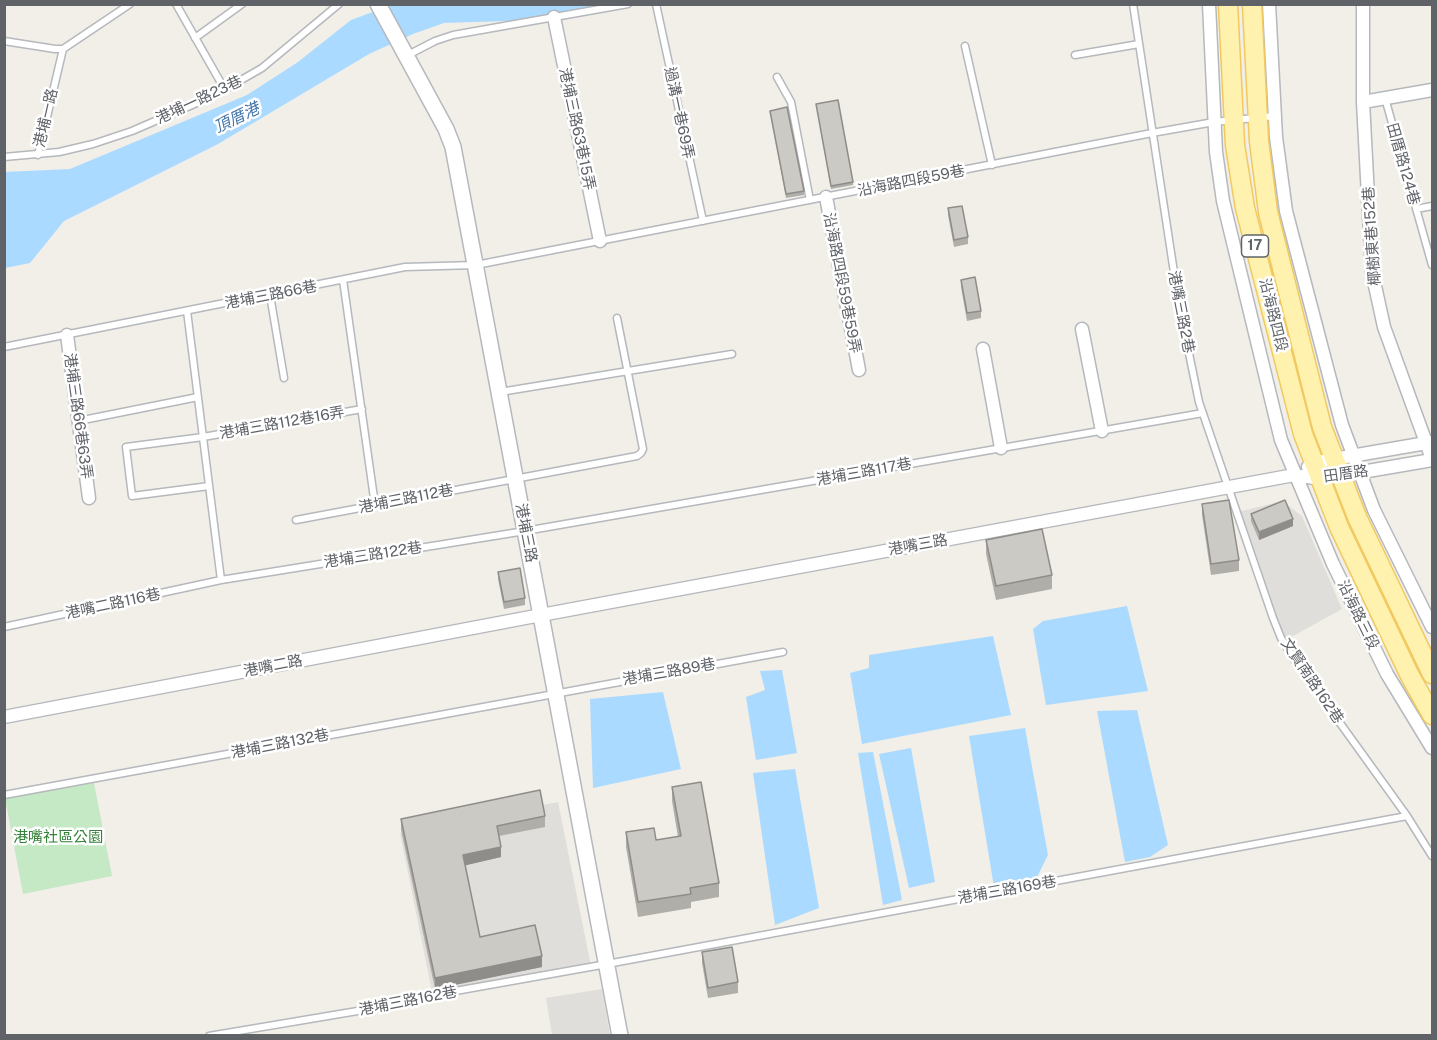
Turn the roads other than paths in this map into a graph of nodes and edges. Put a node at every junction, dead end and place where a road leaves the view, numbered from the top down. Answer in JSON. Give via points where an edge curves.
{"nodes":[{"id":1,"x":130,"y":4,"type":"edge"},
{"id":2,"x":176,"y":4,"type":"edge"},
{"id":3,"x":242,"y":4,"type":"edge"},
{"id":4,"x":339,"y":4,"type":"edge"},
{"id":5,"x":628,"y":4,"type":"edge"},
{"id":6,"x":656,"y":4,"type":"edge"},
{"id":7,"x":1133,"y":4,"type":"edge"},
{"id":8,"x":1209,"y":4,"type":"edge"},
{"id":9,"x":1228,"y":4,"type":"edge"},
{"id":10,"x":1252,"y":4,"type":"edge"},
{"id":11,"x":1269,"y":4,"type":"edge"},
{"id":12,"x":1363,"y":4,"type":"edge"},
{"id":13,"x":379,"y":5,"type":"edge"},
{"id":14,"x":554,"y":17,"type":"junction"},
{"id":15,"x":195,"y":38,"type":"junction"},
{"id":16,"x":4,"y":41,"type":"edge"},
{"id":17,"x":1139,"y":44,"type":"junction"},
{"id":18,"x":965,"y":46,"type":"dead end"},
{"id":19,"x":403,"y":48,"type":"junction"},
{"id":20,"x":63,"y":49,"type":"junction"},
{"id":21,"x":1075,"y":55,"type":"dead end"},
{"id":22,"x":777,"y":77,"type":"dead end"},
{"id":23,"x":225,"y":90,"type":"junction"},
{"id":24,"x":1432,"y":90,"type":"edge"},
{"id":25,"x":1384,"y":98,"type":"junction"},
{"id":26,"x":1363,"y":102,"type":"junction"},
{"id":27,"x":1266,"y":116,"type":"junction"},
{"id":28,"x":1233,"y":119,"type":"junction"},
{"id":29,"x":1214,"y":122,"type":"junction"},
{"id":30,"x":1152,"y":133,"type":"junction"},
{"id":31,"x":38,"y":155,"type":"junction"},
{"id":32,"x":4,"y":157,"type":"edge"},
{"id":33,"x":992,"y":165,"type":"junction"},
{"id":34,"x":826,"y":197,"type":"junction"},
{"id":35,"x":810,"y":200,"type":"junction"},
{"id":36,"x":1432,"y":206,"type":"edge"},
{"id":37,"x":1416,"y":209,"type":"junction"},
{"id":38,"x":703,"y":221,"type":"junction"},
{"id":39,"x":600,"y":241,"type":"junction"},
{"id":40,"x":476,"y":265,"type":"junction"},
{"id":41,"x":1432,"y":265,"type":"edge"},
{"id":42,"x":344,"y":280,"type":"junction"},
{"id":43,"x":270,"y":295,"type":"junction"},
{"id":44,"x":187,"y":311,"type":"junction"},
{"id":45,"x":617,"y":318,"type":"dead end"},
{"id":46,"x":1082,"y":329,"type":"dead end"},
{"id":47,"x":67,"y":335,"type":"junction"},
{"id":48,"x":4,"y":347,"type":"edge"},
{"id":49,"x":983,"y":349,"type":"dead end"},
{"id":50,"x":732,"y":354,"type":"dead end"},
{"id":51,"x":859,"y":370,"type":"dead end"},
{"id":52,"x":628,"y":372,"type":"junction"},
{"id":53,"x":284,"y":378,"type":"dead end"},
{"id":54,"x":500,"y":393,"type":"junction"},
{"id":55,"x":198,"y":398,"type":"junction"},
{"id":56,"x":362,"y":409,"type":"junction"},
{"id":57,"x":1203,"y":413,"type":"junction"},
{"id":58,"x":78,"y":421,"type":"junction"},
{"id":59,"x":1102,"y":431,"type":"junction"},
{"id":60,"x":203,"y":437,"type":"junction"},
{"id":61,"x":1430,"y":442,"type":"edge"},
{"id":62,"x":1001,"y":448,"type":"junction"},
{"id":63,"x":1353,"y":456,"type":"junction"},
{"id":64,"x":1334,"y":459,"type":"junction"},
{"id":65,"x":1432,"y":459,"type":"edge"},
{"id":66,"x":1318,"y":471,"type":"junction"},
{"id":67,"x":1360,"y":473,"type":"junction"},
{"id":68,"x":1294,"y":475,"type":"junction"},
{"id":69,"x":1340,"y":477,"type":"junction"},
{"id":70,"x":515,"y":478,"type":"junction"},
{"id":71,"x":209,"y":486,"type":"junction"},
{"id":72,"x":1228,"y":487,"type":"junction"},
{"id":73,"x":89,"y":498,"type":"dead end"},
{"id":74,"x":375,"y":505,"type":"junction"},
{"id":75,"x":296,"y":520,"type":"dead end"},
{"id":76,"x":525,"y":531,"type":"junction"},
{"id":77,"x":221,"y":580,"type":"junction"},
{"id":78,"x":541,"y":615,"type":"junction"},
{"id":79,"x":4,"y":627,"type":"edge"},
{"id":80,"x":1432,"y":627,"type":"edge"},
{"id":81,"x":783,"y":652,"type":"dead end"},
{"id":82,"x":1432,"y":674,"type":"edge"},
{"id":83,"x":556,"y":693,"type":"junction"},
{"id":84,"x":1432,"y":715,"type":"edge"},
{"id":85,"x":4,"y":717,"type":"edge"},
{"id":86,"x":1432,"y":748,"type":"edge"},
{"id":87,"x":4,"y":795,"type":"edge"},
{"id":88,"x":1407,"y":816,"type":"junction"},
{"id":89,"x":1432,"y":856,"type":"edge"},
{"id":90,"x":607,"y":964,"type":"junction"},
{"id":91,"x":209,"y":1035,"type":"edge"},
{"id":92,"x":620,"y":1035,"type":"edge"}],
"edges":[{"from":1,"to":20,"type":"lane"},
{"from":2,"to":15,"type":"lane"},
{"from":3,"to":15,"type":"lane"},
{"from":4,"to":23,"type":"lane","name":"港埔一路23巷","via":[[262,68]]},
{"from":5,"to":14,"type":"lane"},
{"from":6,"to":38,"type":"lane","name":"過溝一巷69弄"},
{"from":7,"to":17,"type":"lane","name":"港嘴三路2巷"},
{"from":8,"to":29,"type":"street","name":"沿海路四段"},
{"from":9,"to":28,"type":"main road","name":"沿海路四段","number":"17"},
{"from":10,"to":27,"type":"main road","name":"沿海路四段","number":"17"},
{"from":11,"to":27,"type":"street","name":"沿海路四段"},
{"from":12,"to":26,"type":"street","name":"椰樹東巷152巷"},
{"from":13,"to":19,"type":"street","name":"港埔三路"},
{"from":14,"to":19,"type":"lane"},
{"from":14,"to":39,"type":"street","name":"港埔三路63巷15弄"},
{"from":15,"to":23,"type":"lane"},
{"from":16,"to":20,"type":"lane"},
{"from":17,"to":21,"type":"lane"},
{"from":17,"to":30,"type":"lane","name":"港嘴三路2巷"},
{"from":18,"to":33,"type":"lane"},
{"from":19,"to":40,"type":"street","name":"港埔三路","via":[[453,147]]},
{"from":20,"to":31,"type":"lane","name":"港埔一路"},
{"from":22,"to":35,"type":"lane","via":[[791,102]]},
{"from":23,"to":31,"type":"lane","name":"港埔一路23巷","via":[[132,131]]},
{"from":24,"to":25,"type":"street"},
{"from":25,"to":26,"type":"street"},
{"from":25,"to":37,"type":"lane","name":"田厝路124巷"},
{"from":26,"to":61,"type":"street","name":"椰樹東巷152巷","via":[[1372,272],[1384,327]]},
{"from":27,"to":28,"type":"lane","name":"沿海路四段59巷"},
{"from":27,"to":63,"type":"street","name":"沿海路四段","via":[[1286,211]]},
{"from":27,"to":64,"type":"main road","name":"沿海路四段","number":"17","via":[[1268,212],[1322,428]]},
{"from":28,"to":29,"type":"lane","name":"沿海路四段59巷"},
{"from":28,"to":66,"type":"main road","name":"沿海路四段","number":"17","via":[[1245,208],[1303,434]]},
{"from":29,"to":30,"type":"lane","name":"沿海路四段59巷"},
{"from":29,"to":68,"type":"street","name":"沿海路四段","via":[[1223,201],[1234,253],[1281,440]]},
{"from":30,"to":33,"type":"lane","name":"沿海路四段59巷"},
{"from":30,"to":57,"type":"lane","name":"港嘴三路2巷","via":[[1179,305]]},
{"from":31,"to":32,"type":"lane","name":"港埔一路"},
{"from":33,"to":34,"type":"lane","name":"沿海路四段59巷"},
{"from":34,"to":35,"type":"lane","name":"沿海路四段59巷"},
{"from":34,"to":51,"type":"street","name":"沿海路四段59巷59弄"},
{"from":35,"to":38,"type":"lane","name":"沿海路四段59巷"},
{"from":36,"to":37,"type":"lane"},
{"from":37,"to":41,"type":"lane","name":"田厝路124巷"},
{"from":38,"to":39,"type":"lane","name":"沿海路四段59巷"},
{"from":39,"to":40,"type":"lane","name":"沿海路四段59巷"},
{"from":40,"to":42,"type":"lane","name":"港埔三路66巷","via":[[405,267]]},
{"from":40,"to":54,"type":"street","name":"港埔三路"},
{"from":42,"to":43,"type":"lane","name":"港埔三路66巷"},
{"from":42,"to":56,"type":"lane","name":"港埔三路112巷16弄"},
{"from":43,"to":44,"type":"lane","name":"港埔三路66巷"},
{"from":43,"to":53,"type":"lane"},
{"from":44,"to":47,"type":"lane","name":"港埔三路66巷"},
{"from":44,"to":55,"type":"lane"},
{"from":45,"to":52,"type":"lane"},
{"from":46,"to":59,"type":"street"},
{"from":47,"to":48,"type":"lane","name":"港埔三路66巷"},
{"from":47,"to":58,"type":"street","name":"港埔三路66巷63弄"},
{"from":49,"to":62,"type":"street"},
{"from":50,"to":52,"type":"lane"},
{"from":52,"to":54,"type":"lane"},
{"from":52,"to":70,"type":"lane","name":"港埔三路112巷","via":[[641,453]]},
{"from":54,"to":70,"type":"street","name":"港埔三路"},
{"from":55,"to":58,"type":"lane"},
{"from":55,"to":60,"type":"lane"},
{"from":56,"to":60,"type":"lane","name":"港埔三路112巷16弄"},
{"from":56,"to":74,"type":"lane","name":"港埔三路112巷16弄"},
{"from":57,"to":59,"type":"lane","name":"港埔三路117巷"},
{"from":57,"to":72,"type":"lane","name":"港嘴三路2巷"},
{"from":58,"to":73,"type":"street","name":"港埔三路66巷63弄"},
{"from":59,"to":62,"type":"lane","name":"港埔三路117巷"},
{"from":60,"to":71,"type":"lane"},
{"from":60,"to":71,"type":"lane","name":"港埔三路112巷16弄","via":[[126,447],[129,477],[132,496]]},
{"from":61,"to":63,"type":"street","name":"田厝路"},
{"from":61,"to":65,"type":"street","name":"椰樹東巷152巷"},
{"from":62,"to":76,"type":"lane","name":"港埔三路117巷"},
{"from":63,"to":64,"type":"street","name":"田厝路"},
{"from":63,"to":67,"type":"street","name":"沿海路四段"},
{"from":64,"to":66,"type":"street","name":"田厝路"},
{"from":64,"to":69,"type":"main road","name":"沿海路四段","number":"17"},
{"from":65,"to":67,"type":"street","name":"田厝路"},
{"from":66,"to":68,"type":"street","name":"田厝路"},
{"from":66,"to":68,"type":"street","name":"田厝路"},
{"from":66,"to":69,"type":"street","name":"田厝路"},
{"from":66,"to":84,"type":"main road","name":"沿海路三段","number":"17","via":[[1339,527]]},
{"from":67,"to":69,"type":"street","name":"田厝路"},
{"from":67,"to":80,"type":"street"},
{"from":68,"to":72,"type":"street","name":"港嘴三路"},
{"from":68,"to":86,"type":"street","name":"沿海路三段","via":[[1387,674]]},
{"from":69,"to":82,"type":"main road","number":"17"},
{"from":70,"to":74,"type":"lane","name":"港埔三路112巷"},
{"from":70,"to":76,"type":"street","name":"港埔三路"},
{"from":71,"to":77,"type":"lane"},
{"from":72,"to":78,"type":"street","name":"港嘴三路"},
{"from":72,"to":88,"type":"lane","name":"文賢南路162巷","via":[[1281,638]]},
{"from":74,"to":75,"type":"lane","name":"港埔三路112巷"},
{"from":76,"to":77,"type":"lane","name":"港埔三路122巷"},
{"from":76,"to":78,"type":"street","name":"港埔三路"},
{"from":77,"to":79,"type":"lane","name":"港嘴二路116巷"},
{"from":78,"to":83,"type":"street","name":"港埔三路"},
{"from":78,"to":85,"type":"street","name":"港嘴二路"},
{"from":81,"to":83,"type":"lane","name":"港埔三路89巷"},
{"from":83,"to":87,"type":"lane","name":"港埔三路132巷"},
{"from":83,"to":90,"type":"street","name":"港埔三路"},
{"from":88,"to":89,"type":"lane","name":"文賢南路162巷"},
{"from":88,"to":90,"type":"lane","name":"港埔三路169巷"},
{"from":90,"to":91,"type":"lane","name":"港埔三路162巷"},
{"from":90,"to":92,"type":"street","name":"港埔三路"}]}
